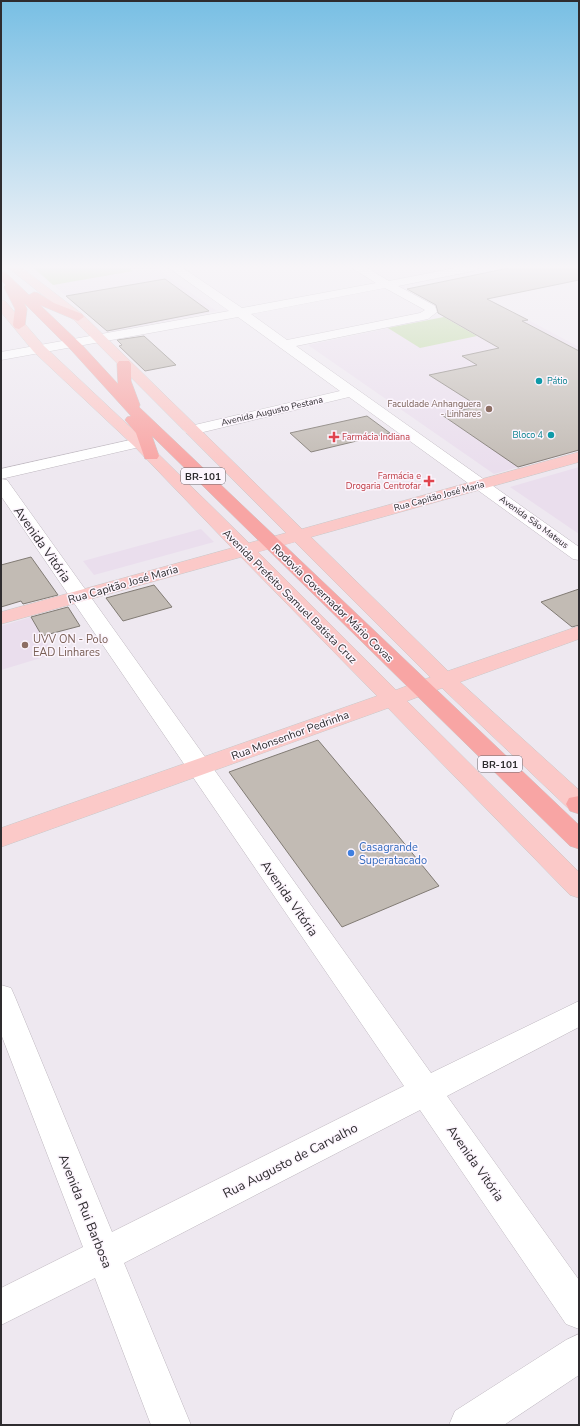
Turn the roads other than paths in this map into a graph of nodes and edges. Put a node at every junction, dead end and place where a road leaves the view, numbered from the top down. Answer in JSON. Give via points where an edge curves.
{"nodes":[{"id":1,"x":27,"y":335,"type":"edge"},
{"id":2,"x":64,"y":335,"type":"edge"},
{"id":3,"x":96,"y":335,"type":"edge"},
{"id":4,"x":126,"y":335,"type":"edge"},
{"id":5,"x":273,"y":335,"type":"edge"},
{"id":6,"x":333,"y":335,"type":"edge"},
{"id":7,"x":101,"y":340,"type":"junction"},
{"id":8,"x":286,"y":344,"type":"junction"},
{"id":9,"x":74,"y":345,"type":"junction"},
{"id":10,"x":42,"y":352,"type":"junction"},
{"id":11,"x":1,"y":356,"type":"edge"},
{"id":12,"x":1,"y":363,"type":"edge"},
{"id":13,"x":124,"y":364,"type":"junction"},
{"id":14,"x":352,"y":392,"type":"junction"},
{"id":15,"x":117,"y":393,"type":"junction"},
{"id":16,"x":134,"y":410,"type":"junction"},
{"id":17,"x":192,"y":430,"type":"junction"},
{"id":18,"x":145,"y":449,"type":"junction"},
{"id":19,"x":579,"y":457,"type":"edge"},
{"id":20,"x":1,"y":474,"type":"edge"},
{"id":21,"x":1,"y":484,"type":"edge"},
{"id":22,"x":481,"y":484,"type":"junction"},
{"id":23,"x":299,"y":534,"type":"junction"},
{"id":24,"x":271,"y":542,"type":"junction"},
{"id":25,"x":244,"y":549,"type":"junction"},
{"id":26,"x":579,"y":555,"type":"edge"},
{"id":27,"x":79,"y":596,"type":"junction"},
{"id":28,"x":1,"y":618,"type":"edge"},
{"id":29,"x":579,"y":632,"type":"edge"},
{"id":30,"x":446,"y":680,"type":"junction"},
{"id":31,"x":421,"y":689,"type":"junction"},
{"id":32,"x":391,"y":698,"type":"junction"},
{"id":33,"x":199,"y":767,"type":"junction"},
{"id":34,"x":579,"y":804,"type":"edge"},
{"id":35,"x":1,"y":838,"type":"edge"},
{"id":36,"x":579,"y":840,"type":"edge"},
{"id":37,"x":579,"y":888,"type":"edge"},
{"id":38,"x":1,"y":997,"type":"edge"},
{"id":39,"x":579,"y":1013,"type":"edge"},
{"id":40,"x":426,"y":1091,"type":"junction"},
{"id":41,"x":104,"y":1255,"type":"junction"},
{"id":42,"x":1,"y":1307,"type":"edge"},
{"id":43,"x":579,"y":1311,"type":"edge"},
{"id":44,"x":579,"y":1353,"type":"edge"},
{"id":45,"x":171,"y":1425,"type":"edge"},
{"id":46,"x":469,"y":1425,"type":"edge"}],
"edges":[{"from":1,"to":10,"type":"main road","name":"Avenida Prefeito Samuel Batista Cruz"},
{"from":2,"to":9,"type":"highway","number":"BR-101"},
{"from":3,"to":7,"type":"main road"},
{"from":4,"to":7,"type":"street"},
{"from":5,"to":8,"type":"street","name":"Avenida São Mateus"},
{"from":6,"to":8,"type":"street"},
{"from":7,"to":9,"type":"street"},
{"from":7,"to":13,"type":"main road"},
{"from":8,"to":14,"type":"street","name":"Avenida São Mateus"},
{"from":9,"to":10,"type":"street"},
{"from":9,"to":15,"type":"highway","name":"Rodovia Governador Mário Covas","number":"BR-101"},
{"from":10,"to":11,"type":"street"},
{"from":10,"to":12,"type":"street"},
{"from":10,"to":18,"type":"main road","name":"Avenida Prefeito Samuel Batista Cruz"},
{"from":13,"to":16,"type":"highway","via":[[124,380]]},
{"from":13,"to":17,"type":"main road"},
{"from":14,"to":17,"type":"street","name":"Avenida Augusto Pestana"},
{"from":14,"to":22,"type":"street","name":"Avenida São Mateus"},
{"from":15,"to":16,"type":"highway","name":"Rodovia Governador Mário Covas","number":"BR-101"},
{"from":15,"to":18,"type":"highway","via":[[125,412],[143,432]]},
{"from":16,"to":24,"type":"highway","name":"Rodovia Governador Mário Covas","number":"BR-101"},
{"from":17,"to":23,"type":"main road"},
{"from":18,"to":20,"type":"street"},
{"from":18,"to":25,"type":"main road","name":"Avenida Prefeito Samuel Batista Cruz"},
{"from":19,"to":22,"type":"main road","name":"Rua Capitão José Maria"},
{"from":21,"to":27,"type":"street","name":"Avenida Vitória"},
{"from":22,"to":23,"type":"main road","name":"Rua Capitão José Maria"},
{"from":22,"to":26,"type":"street","name":"Avenida São Mateus"},
{"from":23,"to":24,"type":"main road","name":"Rua Capitão José Maria"},
{"from":23,"to":30,"type":"main road"},
{"from":24,"to":25,"type":"main road","name":"Rua Capitão José Maria"},
{"from":24,"to":31,"type":"highway","name":"Rodovia Governador Mário Covas","number":"BR-101"},
{"from":25,"to":27,"type":"main road","name":"Rua Capitão José Maria"},
{"from":25,"to":32,"type":"main road","name":"Avenida Prefeito Samuel Batista Cruz"},
{"from":27,"to":28,"type":"main road","name":"Rua Capitão José Maria"},
{"from":27,"to":33,"type":"street","name":"Avenida Vitória"},
{"from":29,"to":30,"type":"main road","name":"Rua Monsenhor Pedrinha"},
{"from":30,"to":31,"type":"main road","name":"Rua Monsenhor Pedrinha"},
{"from":30,"to":34,"type":"main road"},
{"from":31,"to":32,"type":"main road","name":"Rua Monsenhor Pedrinha"},
{"from":31,"to":36,"type":"highway","name":"Rodovia Governador Mário Covas","number":"BR-101"},
{"from":32,"to":33,"type":"main road","name":"Rua Monsenhor Pedrinha"},
{"from":32,"to":37,"type":"main road","name":"Avenida Prefeito Samuel Batista Cruz"},
{"from":33,"to":35,"type":"main road","name":"Rua Monsenhor Pedrinha"},
{"from":33,"to":40,"type":"street","name":"Avenida Vitória"},
{"from":38,"to":41,"type":"street","name":"Avenida Rui Barbosa"},
{"from":39,"to":40,"type":"street","name":"Rua Augusto de Carvalho"},
{"from":40,"to":41,"type":"street","name":"Rua Augusto de Carvalho"},
{"from":40,"to":43,"type":"street","name":"Avenida Vitória"},
{"from":41,"to":42,"type":"street","name":"Rua Augusto de Carvalho"},
{"from":41,"to":45,"type":"street","name":"Avenida Rui Barbosa"},
{"from":44,"to":46,"type":"street"}]}
